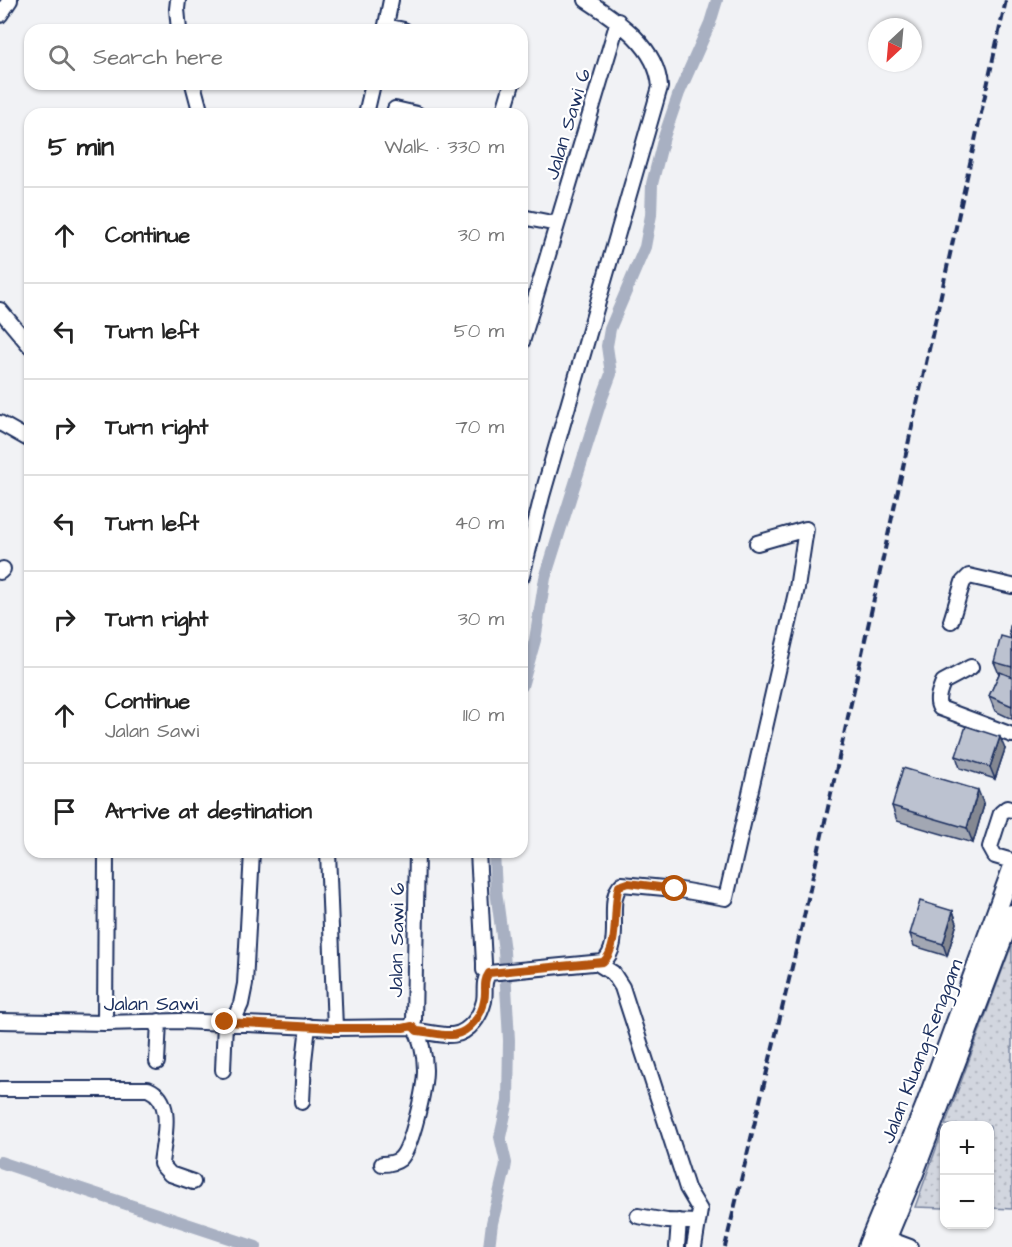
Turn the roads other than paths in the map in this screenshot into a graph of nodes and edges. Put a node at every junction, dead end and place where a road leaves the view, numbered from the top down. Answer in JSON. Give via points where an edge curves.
{"nodes":[{"id":1,"x":10,"y":0,"type":"edge"},
{"id":2,"x":178,"y":0,"type":"edge"},
{"id":3,"x":392,"y":0,"type":"edge"},
{"id":4,"x":586,"y":0,"type":"edge"},
{"id":5,"x":0,"y":15,"type":"edge"},
{"id":6,"x":618,"y":21,"type":"junction"},
{"id":7,"x":178,"y":24,"type":"edge"},
{"id":8,"x":386,"y":24,"type":"edge"},
{"id":9,"x":195,"y":90,"type":"edge"},
{"id":10,"x":372,"y":90,"type":"edge"},
{"id":11,"x":510,"y":90,"type":"edge"},
{"id":12,"x":199,"y":108,"type":"edge"},
{"id":13,"x":367,"y":108,"type":"edge"},
{"id":14,"x":505,"y":108,"type":"edge"},
{"id":15,"x":528,"y":218,"type":"edge"},
{"id":16,"x":557,"y":224,"type":"junction"},
{"id":17,"x":528,"y":303,"type":"edge"},
{"id":18,"x":0,"y":310,"type":"edge"},
{"id":19,"x":24,"y":339,"type":"edge"},
{"id":20,"x":0,"y":423,"type":"edge"},
{"id":21,"x":24,"y":435,"type":"edge"},
{"id":22,"x":757,"y":543,"type":"dead end"},
{"id":23,"x":528,"y":552,"type":"edge"},
{"id":24,"x":1012,"y":586,"type":"edge"},
{"id":25,"x":951,"y":621,"type":"dead end"},
{"id":26,"x":971,"y":667,"type":"dead end"},
{"id":27,"x":1012,"y":735,"type":"edge"},
{"id":28,"x":1012,"y":810,"type":"edge"},
{"id":29,"x":106,"y":858,"type":"edge"},
{"id":30,"x":252,"y":858,"type":"edge"},
{"id":31,"x":328,"y":858,"type":"edge"},
{"id":32,"x":417,"y":858,"type":"edge"},
{"id":33,"x":478,"y":858,"type":"edge"},
{"id":34,"x":1012,"y":861,"type":"edge"},
{"id":35,"x":1012,"y":869,"type":"edge"},
{"id":36,"x":1012,"y":914,"type":"edge"},
{"id":37,"x":597,"y":963,"type":"junction"},
{"id":38,"x":492,"y":973,"type":"junction"},
{"id":39,"x":0,"y":1021,"type":"edge"},
{"id":40,"x":159,"y":1021,"type":"junction"},
{"id":41,"x":229,"y":1022,"type":"junction"},
{"id":42,"x":105,"y":1023,"type":"junction"},
{"id":43,"x":308,"y":1026,"type":"junction"},
{"id":44,"x":335,"y":1028,"type":"junction"},
{"id":45,"x":413,"y":1028,"type":"junction"},
{"id":46,"x":157,"y":1062,"type":"dead end"},
{"id":47,"x":223,"y":1070,"type":"dead end"},
{"id":48,"x":0,"y":1089,"type":"edge"},
{"id":49,"x":302,"y":1102,"type":"dead end"},
{"id":50,"x":382,"y":1164,"type":"dead end"},
{"id":51,"x":193,"y":1182,"type":"dead end"},
{"id":52,"x":638,"y":1216,"type":"dead end"},
{"id":53,"x":699,"y":1216,"type":"junction"},
{"id":54,"x":679,"y":1221,"type":"junction"},
{"id":55,"x":878,"y":1241,"type":"edge"},
{"id":56,"x":677,"y":1247,"type":"edge"},
{"id":57,"x":694,"y":1247,"type":"edge"},
{"id":58,"x":910,"y":1247,"type":"edge"}],
"edges":[{"from":1,"to":5,"type":"street"},
{"from":2,"to":7,"type":"street"},
{"from":3,"to":8,"type":"street"},
{"from":4,"to":6,"type":"street"},
{"from":6,"to":16,"type":"street","name":"Jalan Sawi 6"},
{"from":6,"to":23,"type":"street","via":[[654,63],[659,75],[658,97]]},
{"from":9,"to":12,"type":"street"},
{"from":10,"to":13,"type":"street"},
{"from":11,"to":14,"type":"street"},
{"from":15,"to":16,"type":"street"},
{"from":16,"to":17,"type":"street","name":"Jalan Sawi 6"},
{"from":18,"to":19,"type":"street"},
{"from":20,"to":21,"type":"street"},
{"from":22,"to":37,"type":"street","via":[[806,529],[797,588],[726,898],[622,884],[616,897],[611,952]]},
{"from":24,"to":25,"type":"street","via":[[969,576],[963,582]]},
{"from":26,"to":27,"type":"street","via":[[943,682],[938,694],[940,708]]},
{"from":28,"to":34,"type":"street","via":[[1007,808],[1001,813],[990,847],[995,856]]},
{"from":29,"to":42,"type":"street"},
{"from":30,"to":41,"type":"street","via":[[245,984],[241,1004]]},
{"from":31,"to":44,"type":"street"},
{"from":32,"to":45,"type":"street","name":"Jalan Sawi 6"},
{"from":33,"to":38,"type":"street","via":[[484,970]]},
{"from":35,"to":55,"type":"main road","name":"Jalan Kluang-Renggam"},
{"from":36,"to":55,"type":"main road","name":"Jalan Kluang-Renggam","via":[[923,1151]]},
{"from":37,"to":38,"type":"street"},
{"from":37,"to":53,"type":"street","via":[[613,973],[622,987]]},
{"from":38,"to":45,"type":"street","name":"Jalan Sawi","via":[[484,982],[482,1008],[462,1034],[450,1036]]},
{"from":39,"to":42,"type":"street","name":"Jalan Sawi"},
{"from":40,"to":41,"type":"street","name":"Jalan Sawi"},
{"from":40,"to":42,"type":"street","name":"Jalan Sawi"},
{"from":40,"to":46,"type":"street"},
{"from":41,"to":43,"type":"street","name":"Jalan Sawi"},
{"from":41,"to":47,"type":"street"},
{"from":43,"to":44,"type":"street","name":"Jalan Sawi"},
{"from":43,"to":49,"type":"street"},
{"from":44,"to":45,"type":"street","name":"Jalan Sawi"},
{"from":45,"to":50,"type":"street","name":"Jalan Sawi 6","via":[[422,1046],[425,1072],[418,1113],[400,1159]]},
{"from":48,"to":51,"type":"street","via":[[148,1089],[157,1093],[166,1111],[161,1164],[170,1174]]},
{"from":52,"to":54,"type":"street"},
{"from":53,"to":54,"type":"street"},
{"from":53,"to":57,"type":"street"},
{"from":54,"to":56,"type":"street"},
{"from":55,"to":58,"type":"street"}]}
